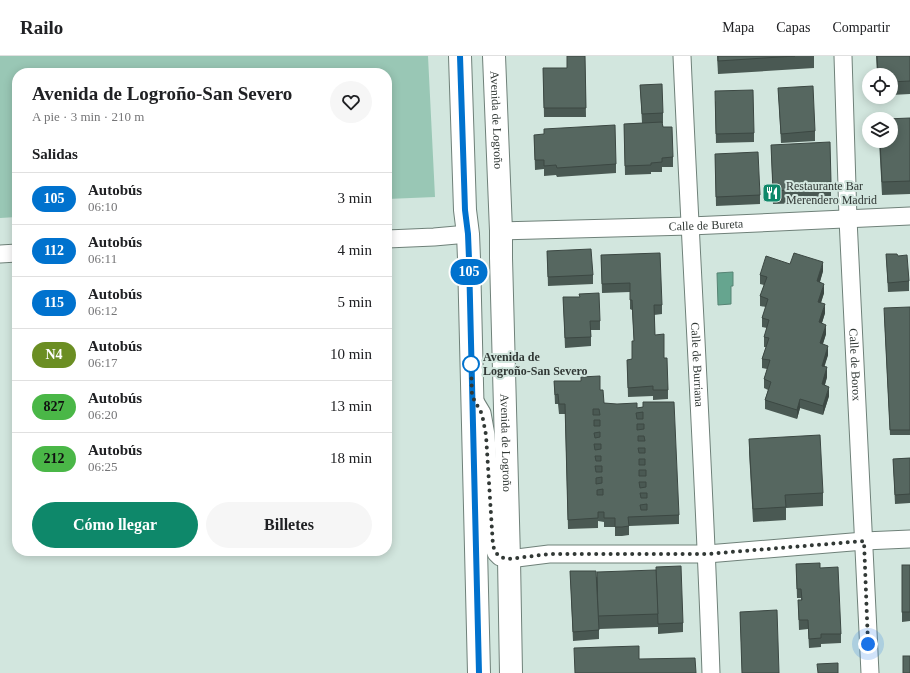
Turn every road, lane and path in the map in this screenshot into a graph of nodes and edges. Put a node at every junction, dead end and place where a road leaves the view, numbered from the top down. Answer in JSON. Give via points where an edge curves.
{"nodes":[{"id":1,"x":460,"y":56,"type":"edge"},
{"id":2,"x":494,"y":56,"type":"edge"},
{"id":3,"x":682,"y":56,"type":"edge"},
{"id":4,"x":843,"y":56,"type":"edge"},
{"id":5,"x":910,"y":216,"type":"edge"},
{"id":6,"x":848,"y":219,"type":"junction"},
{"id":7,"x":690,"y":226,"type":"junction"},
{"id":8,"x":501,"y":231,"type":"junction"},
{"id":9,"x":468,"y":234,"type":"junction"},
{"id":10,"x":392,"y":239,"type":"edge"},
{"id":11,"x":12,"y":253,"type":"edge"},
{"id":12,"x":0,"y":254,"type":"edge"},
{"id":13,"x":472,"y":396,"type":"junction"},
{"id":14,"x":910,"y":539,"type":"edge"},
{"id":15,"x":864,"y":541,"type":"junction"},
{"id":16,"x":707,"y":554,"type":"junction"},
{"id":17,"x":509,"y":559,"type":"junction"},
{"id":18,"x":479,"y":673,"type":"edge"},
{"id":19,"x":511,"y":673,"type":"edge"},
{"id":20,"x":712,"y":673,"type":"edge"},
{"id":21,"x":870,"y":673,"type":"edge"}],
"edges":[{"from":1,"to":9,"type":"main road","name":"Avenida de Logroño"},
{"from":2,"to":8,"type":"main road","name":"Avenida de Logroño"},
{"from":3,"to":7,"type":"street","name":"Calle de Burriana"},
{"from":4,"to":6,"type":"street","name":"Calle de Borox"},
{"from":5,"to":6,"type":"street","name":"Calle de Bureta"},
{"from":6,"to":7,"type":"street","name":"Calle de Bureta"},
{"from":6,"to":15,"type":"street","name":"Calle de Borox"},
{"from":7,"to":8,"type":"street","name":"Calle de Bureta"},
{"from":7,"to":16,"type":"street","name":"Calle de Burriana"},
{"from":8,"to":9,"type":"main road"},
{"from":8,"to":17,"type":"main road","name":"Avenida de Logroño"},
{"from":9,"to":10,"type":"street"},
{"from":9,"to":13,"type":"main road","name":"Avenida de Logroño"},
{"from":11,"to":12,"type":"street"},
{"from":13,"to":17,"type":"street","name":"Avenida de Logroño","via":[[482,414],[486,435],[493,546],[500,557]]},
{"from":13,"to":18,"type":"main road","name":"Avenida de Logroño"},
{"from":14,"to":15,"type":"street"},
{"from":15,"to":16,"type":"street"},
{"from":15,"to":21,"type":"street","name":"Calle de Borox"},
{"from":16,"to":17,"type":"street","via":[[549,554]]},
{"from":16,"to":20,"type":"street","name":"Calle de Burriana"},
{"from":17,"to":19,"type":"main road","name":"Avenida de Logroño"}]}
